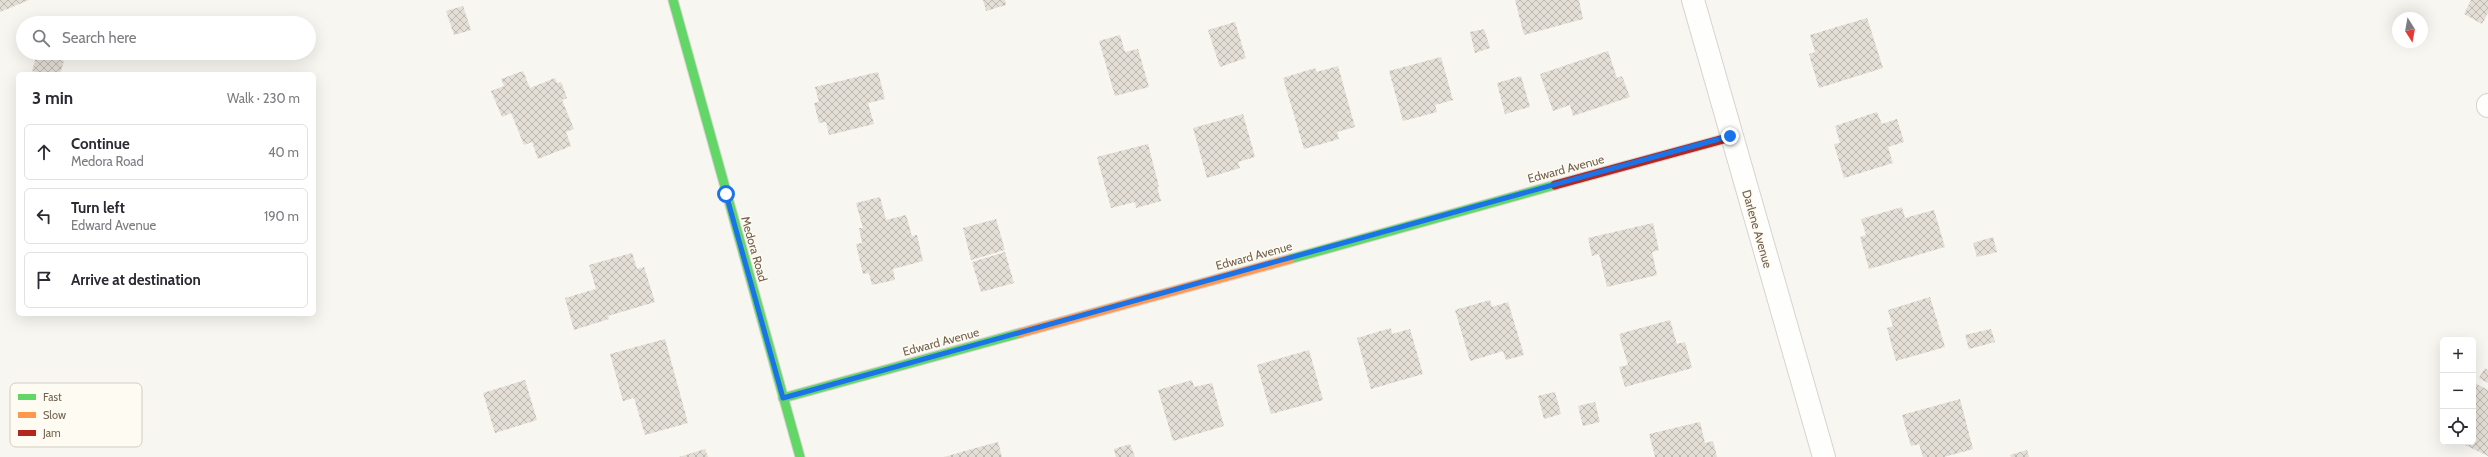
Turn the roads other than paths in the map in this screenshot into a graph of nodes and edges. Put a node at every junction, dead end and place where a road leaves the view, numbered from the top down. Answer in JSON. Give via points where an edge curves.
{"nodes":[{"id":1,"x":673,"y":0,"type":"edge"},
{"id":2,"x":1693,"y":0,"type":"edge"},
{"id":3,"x":1730,"y":136,"type":"junction"},
{"id":4,"x":783,"y":398,"type":"junction"},
{"id":5,"x":800,"y":457,"type":"edge"},
{"id":6,"x":1824,"y":457,"type":"edge"}],
"edges":[{"from":1,"to":4,"type":"street","name":"Medora Road"},
{"from":2,"to":3,"type":"street","name":"Darlene Avenue"},
{"from":3,"to":4,"type":"street","name":"Edward Avenue"},
{"from":3,"to":6,"type":"street","name":"Darlene Avenue"},
{"from":4,"to":5,"type":"street","name":"Medora Road"}]}
